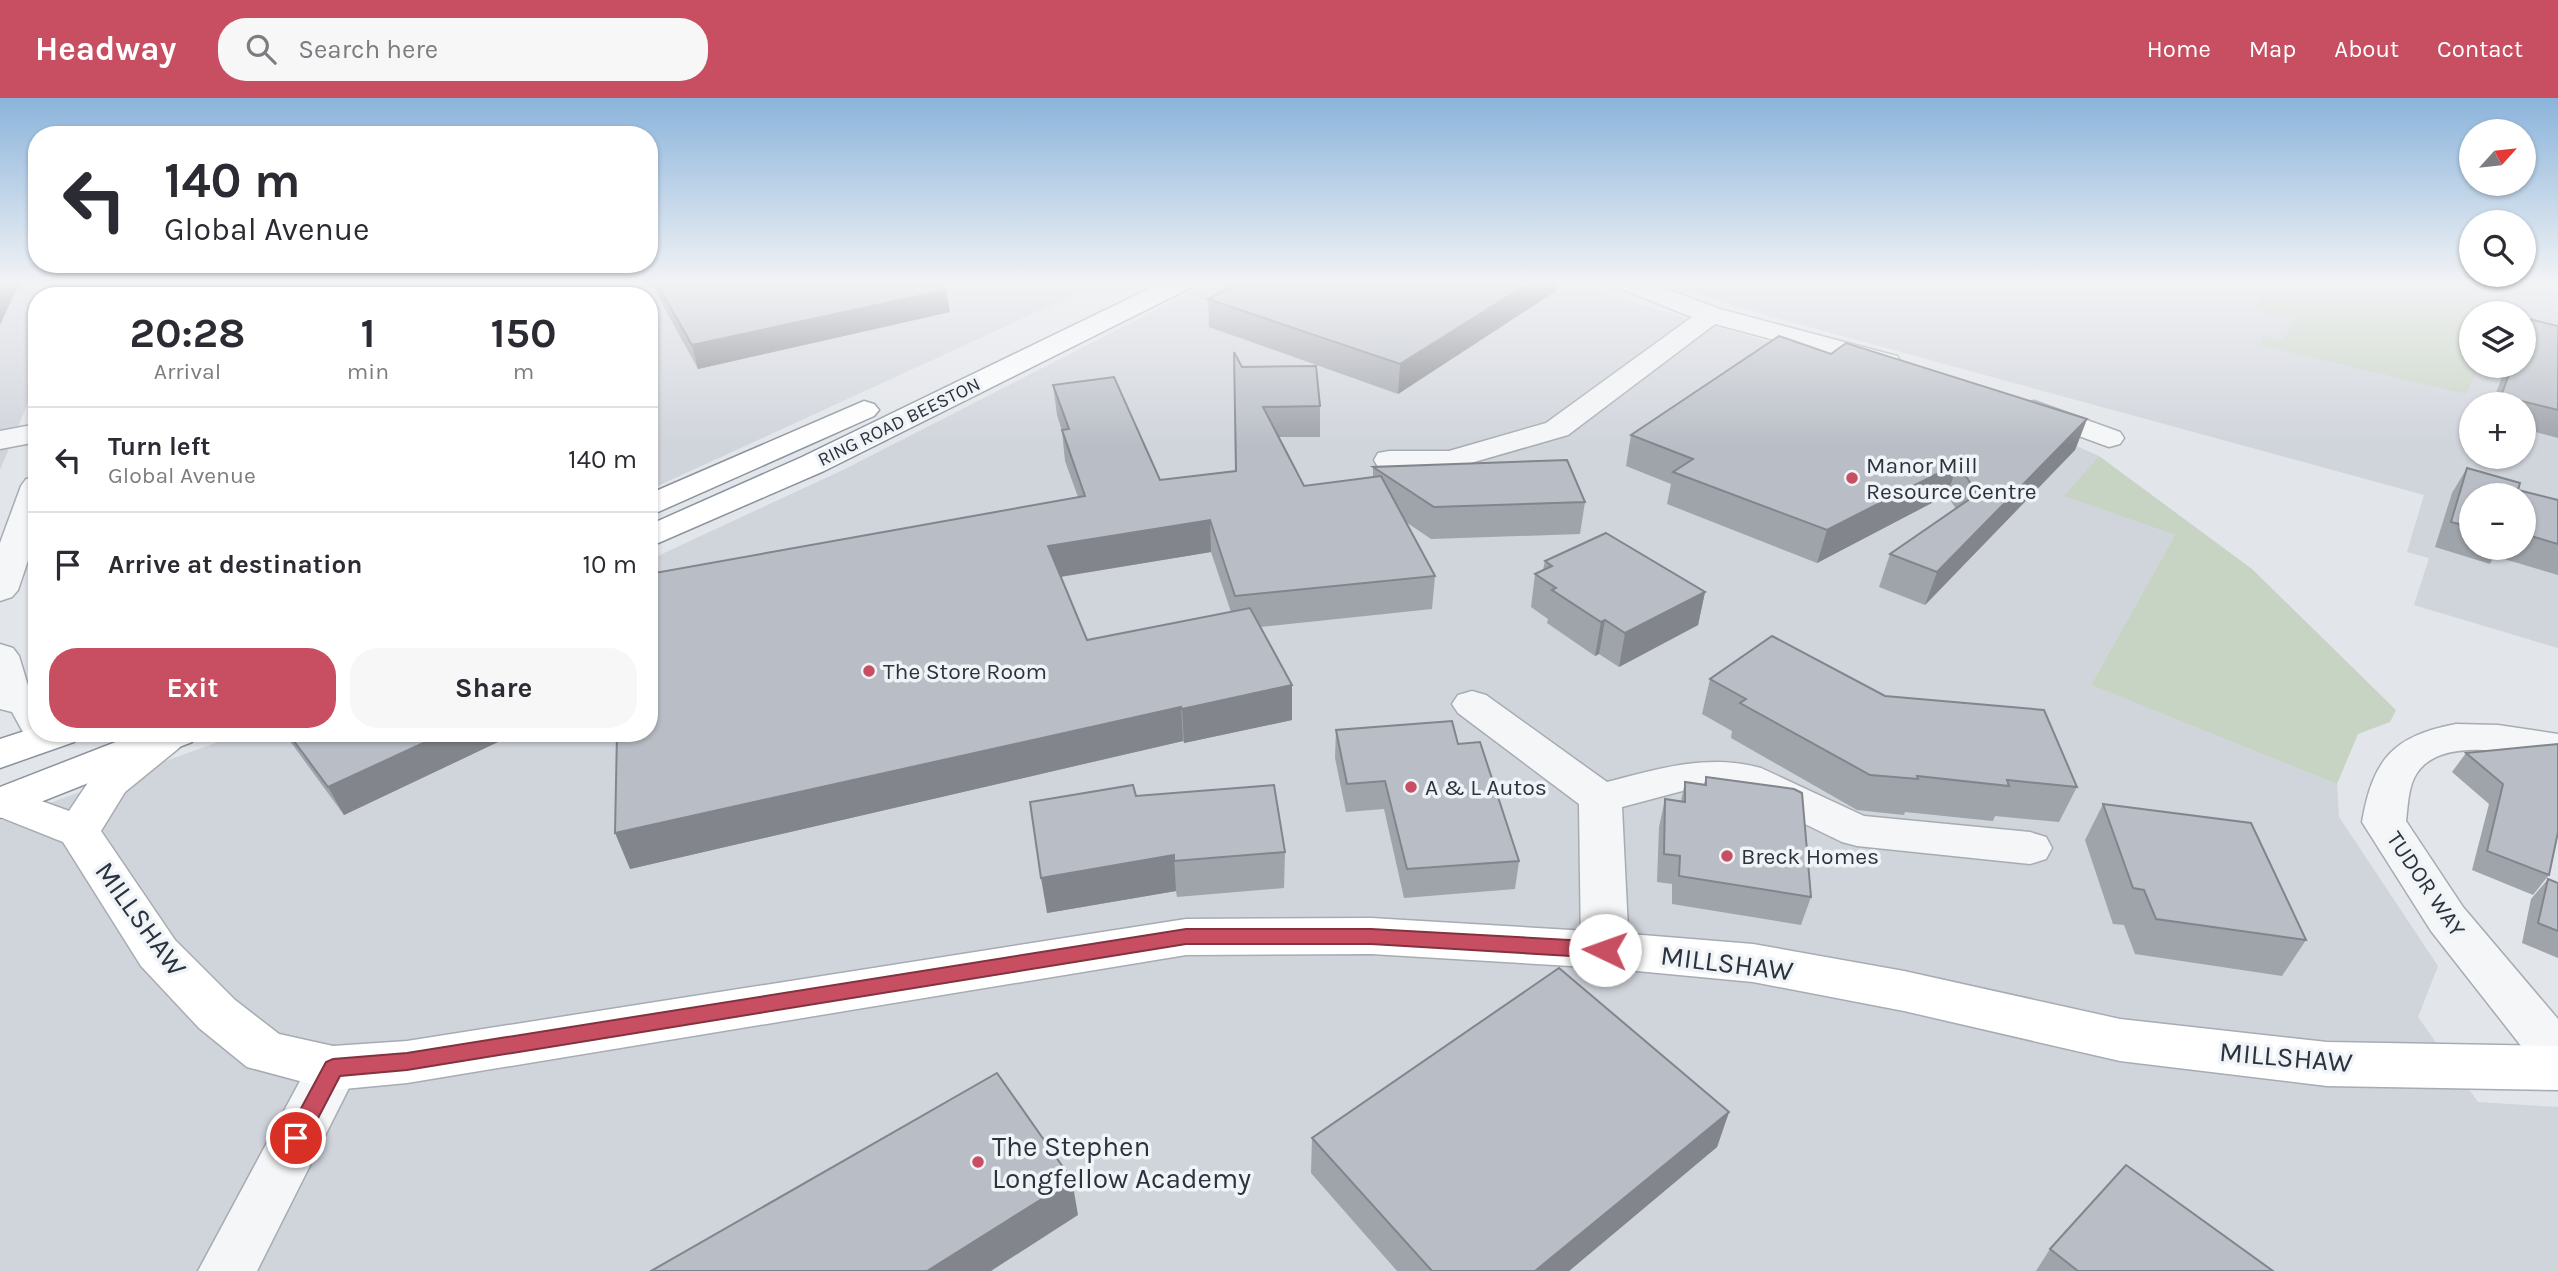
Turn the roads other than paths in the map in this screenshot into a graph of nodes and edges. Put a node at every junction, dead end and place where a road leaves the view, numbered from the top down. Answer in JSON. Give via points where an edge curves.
{"nodes":[{"id":1,"x":1022,"y":337,"type":"edge"},
{"id":2,"x":1072,"y":337,"type":"edge"},
{"id":3,"x":1682,"y":337,"type":"edge"},
{"id":4,"x":1792,"y":337,"type":"edge"},
{"id":5,"x":1909,"y":368,"type":"edge"},
{"id":6,"x":2011,"y":401,"type":"edge"},
{"id":7,"x":28,"y":435,"type":"edge"},
{"id":8,"x":2109,"y":438,"type":"dead end"},
{"id":9,"x":0,"y":440,"type":"edge"},
{"id":10,"x":1389,"y":460,"type":"dead end"},
{"id":11,"x":658,"y":502,"type":"edge"},
{"id":12,"x":28,"y":511,"type":"edge"},
{"id":13,"x":658,"y":533,"type":"edge"},
{"id":14,"x":0,"y":590,"type":"edge"},
{"id":15,"x":0,"y":656,"type":"edge"},
{"id":16,"x":28,"y":704,"type":"edge"},
{"id":17,"x":1472,"y":704,"type":"dead end"},
{"id":18,"x":28,"y":741,"type":"edge"},
{"id":19,"x":156,"y":742,"type":"edge"},
{"id":20,"x":163,"y":742,"type":"edge"},
{"id":21,"x":2558,"y":747,"type":"edge"},
{"id":22,"x":0,"y":754,"type":"edge"},
{"id":23,"x":1600,"y":798,"type":"junction"},
{"id":24,"x":2,"y":802,"type":"edge"},
{"id":25,"x":78,"y":831,"type":"junction"},
{"id":26,"x":2030,"y":848,"type":"dead end"},
{"id":27,"x":1605,"y":950,"type":"junction"},
{"id":28,"x":2558,"y":1055,"type":"edge"},
{"id":29,"x":333,"y":1068,"type":"junction"},
{"id":30,"x":2558,"y":1068,"type":"edge"},
{"id":31,"x":227,"y":1271,"type":"edge"}],
"edges":[{"from":1,"to":11,"type":"main road","name":"RING ROAD BEESTON"},
{"from":2,"to":13,"type":"main road","name":"RING ROAD BEESTON","via":[[813,464]]},
{"from":3,"to":10,"type":"street","via":[[1557,429],[1450,460]]},
{"from":4,"to":5,"type":"street"},
{"from":6,"to":8,"type":"street"},
{"from":7,"to":9,"type":"street"},
{"from":12,"to":14,"type":"street"},
{"from":15,"to":16,"type":"street","via":[[13,700]]},
{"from":17,"to":23,"type":"street"},
{"from":18,"to":22,"type":"main road"},
{"from":19,"to":24,"type":"main road"},
{"from":20,"to":25,"type":"main road","via":[[110,782]]},
{"from":21,"to":28,"type":"street","name":"TUDOR WAY","via":[[2474,737],[2432,741],[2403,762],[2390,789],[2384,822],[2447,919]]},
{"from":23,"to":26,"type":"street","via":[[1686,776],[1746,778],[1857,831]]},
{"from":23,"to":27,"type":"street"},
{"from":24,"to":25,"type":"main road"},
{"from":25,"to":29,"type":"main road","name":"MILLSHAW","via":[[158,953],[217,1014],[265,1052]]},
{"from":27,"to":29,"type":"main road","name":"MILLSHAW","via":[[1371,936],[1186,937],[447,1055]]},
{"from":27,"to":30,"type":"main road","name":"MILLSHAW","via":[[1753,963],[1904,991],[2120,1040],[2327,1064]]},
{"from":29,"to":31,"type":"street"}]}
